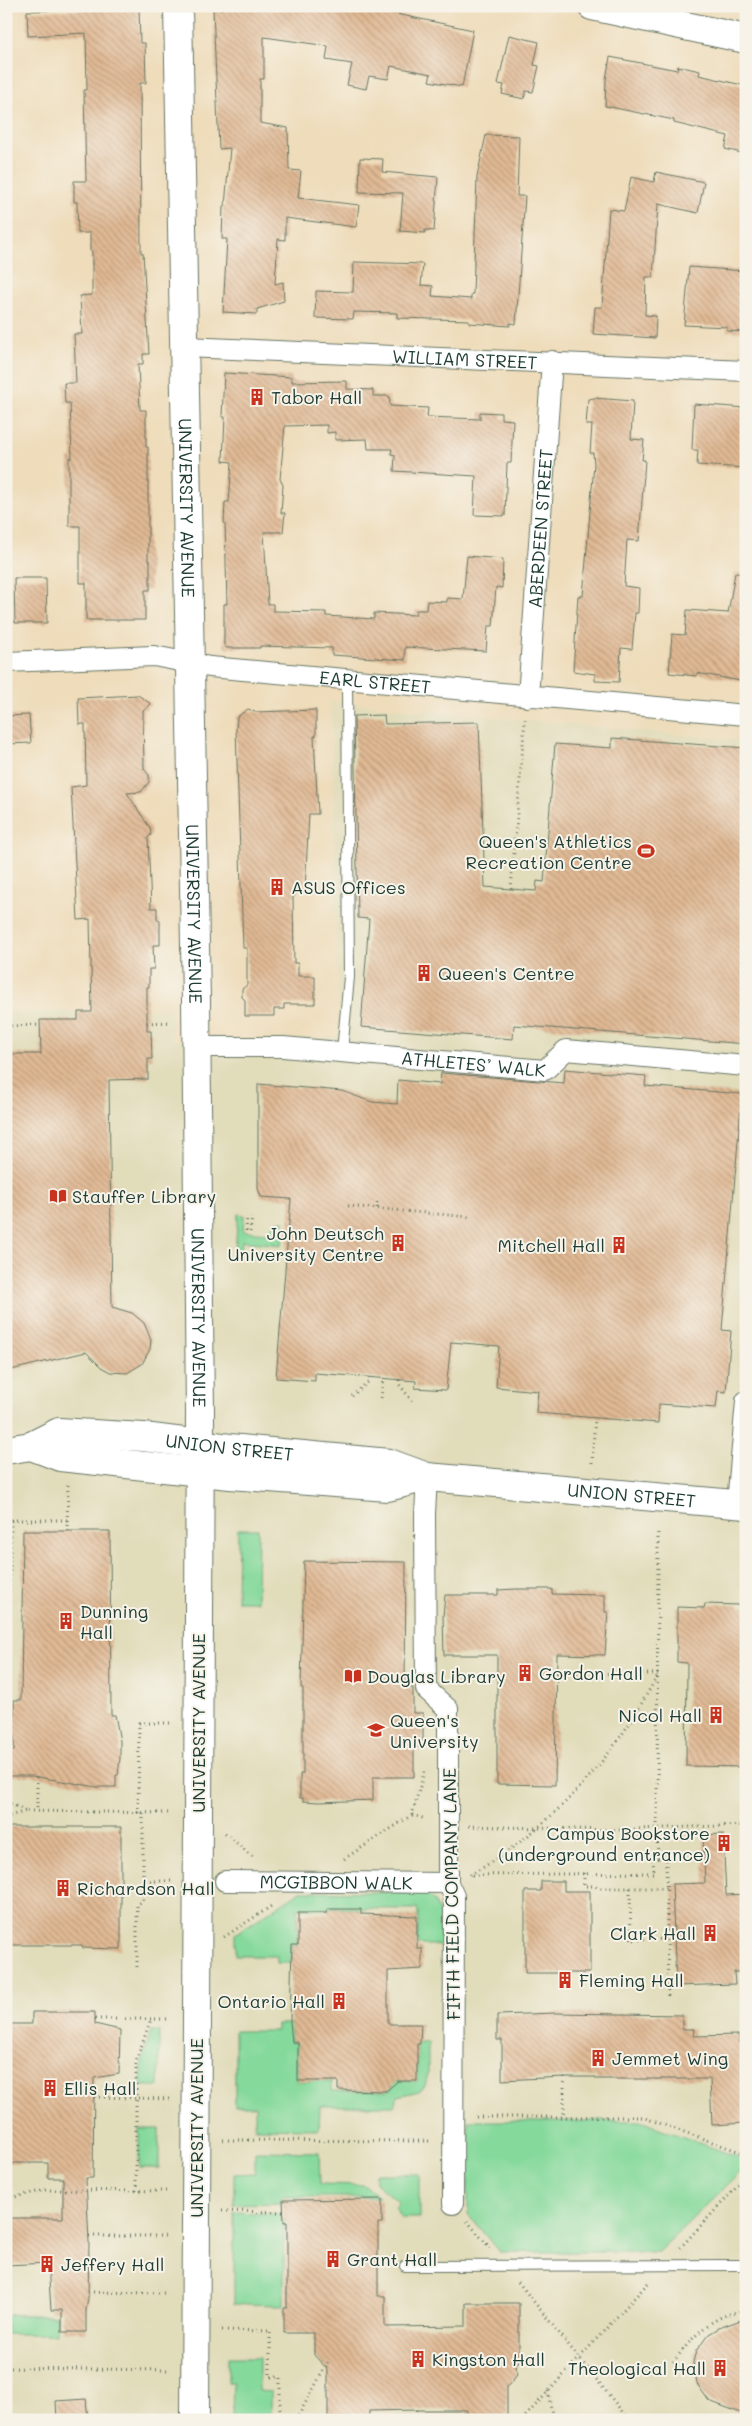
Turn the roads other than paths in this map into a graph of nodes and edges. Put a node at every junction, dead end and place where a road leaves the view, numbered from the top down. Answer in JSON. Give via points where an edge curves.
{"nodes":[{"id":1,"x":178,"y":6,"type":"edge"},
{"id":2,"x":592,"y":6,"type":"edge"},
{"id":3,"x":746,"y":39,"type":"edge"},
{"id":4,"x":184,"y":347,"type":"junction"},
{"id":5,"x":552,"y":361,"type":"junction"},
{"id":6,"x":746,"y":371,"type":"edge"},
{"id":7,"x":6,"y":662,"type":"edge"},
{"id":8,"x":188,"y":663,"type":"junction"},
{"id":9,"x":346,"y":680,"type":"junction"},
{"id":10,"x":527,"y":705,"type":"junction"},
{"id":11,"x":746,"y":715,"type":"edge"},
{"id":12,"x":196,"y":1047,"type":"junction"},
{"id":13,"x":342,"y":1052,"type":"junction"},
{"id":14,"x":746,"y":1066,"type":"edge"},
{"id":15,"x":746,"y":1401,"type":"edge"},
{"id":16,"x":200,"y":1444,"type":"junction"},
{"id":17,"x":19,"y":1448,"type":"edge"},
{"id":18,"x":199,"y":1472,"type":"junction"},
{"id":19,"x":427,"y":1477,"type":"junction"},
{"id":20,"x":741,"y":1505,"type":"edge"},
{"id":21,"x":225,"y":1882,"type":"dead end"},
{"id":22,"x":448,"y":1883,"type":"junction"},
{"id":23,"x":453,"y":2204,"type":"road end"},
{"id":24,"x":746,"y":2265,"type":"edge"},
{"id":25,"x":405,"y":2266,"type":"dead end"},
{"id":26,"x":195,"y":2420,"type":"edge"}],
"edges":[{"from":1,"to":4,"type":"main road","name":"UNIVERSITY AVENUE"},
{"from":2,"to":3,"type":"main road"},
{"from":4,"to":5,"type":"street","name":"WILLIAM STREET"},
{"from":4,"to":8,"type":"main road","name":"UNIVERSITY AVENUE"},
{"from":5,"to":6,"type":"street","name":"WILLIAM STREET"},
{"from":5,"to":10,"type":"street","name":"ABERDEEN STREET"},
{"from":7,"to":8,"type":"street","name":"EARL STREET","via":[[154,656]]},
{"from":8,"to":9,"type":"street","name":"EARL STREET"},
{"from":8,"to":12,"type":"main road","name":"UNIVERSITY AVENUE"},
{"from":9,"to":10,"type":"street","name":"EARL STREET"},
{"from":9,"to":13,"type":"lane","via":[[349,977]]},
{"from":10,"to":11,"type":"street","name":"EARL STREET"},
{"from":12,"to":13,"type":"street","name":"ATHLETES’ WALK","via":[[283,1047]]},
{"from":12,"to":16,"type":"main road","name":"UNIVERSITY AVENUE"},
{"from":13,"to":14,"type":"street","name":"ATHLETES’ WALK","via":[[545,1070],[566,1050]]},
{"from":15,"to":20,"type":"street"},
{"from":16,"to":17,"type":"main road","name":"UNION STREET","via":[[59,1432]]},
{"from":16,"to":18,"type":"main road","name":"UNIVERSITY AVENUE"},
{"from":16,"to":19,"type":"main road","name":"UNION STREET","via":[[389,1462]]},
{"from":17,"to":18,"type":"main road","name":"UNION STREET","via":[[60,1457]]},
{"from":18,"to":19,"type":"main road","name":"UNION STREET","via":[[388,1487]]},
{"from":18,"to":26,"type":"main road","name":"UNIVERSITY AVENUE"},
{"from":19,"to":20,"type":"main road","name":"UNION STREET"},
{"from":19,"to":22,"type":"street","name":"FIFTH FIELD COMPANY LANE","via":[[426,1689],[448,1709]]},
{"from":21,"to":22,"type":"street","name":"MCGIBBON WALK"},
{"from":22,"to":23,"type":"street","name":"FIFTH FIELD COMPANY LANE","via":[[454,1896]]},
{"from":24,"to":25,"type":"lane"}]}
